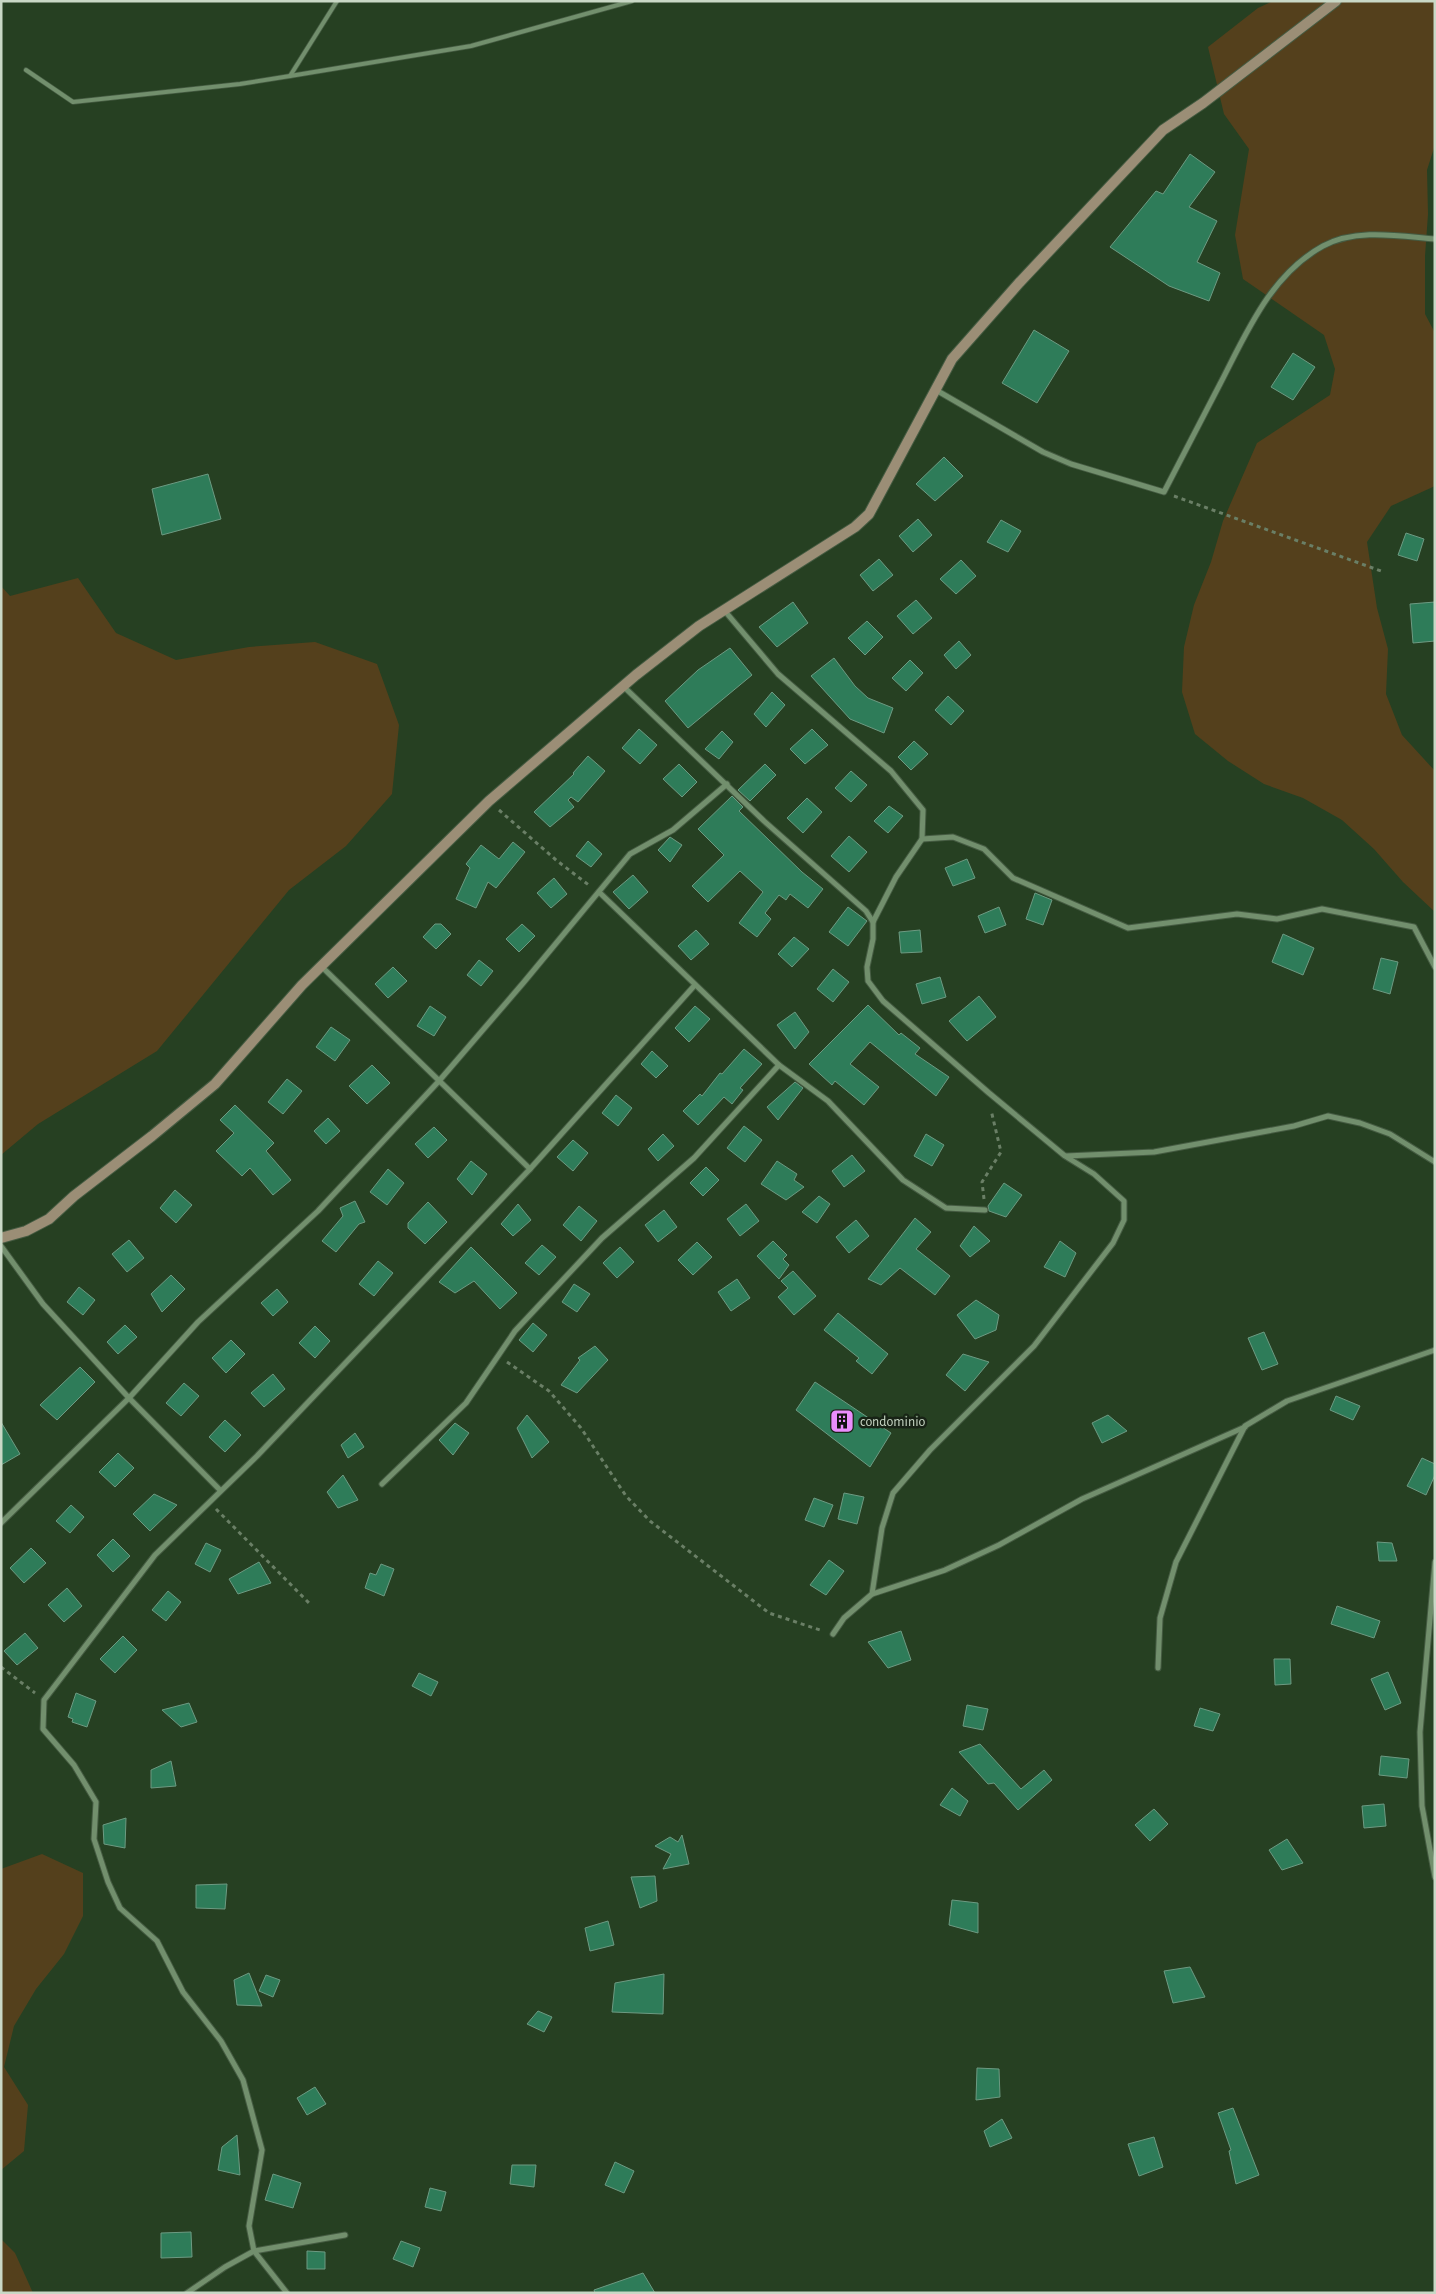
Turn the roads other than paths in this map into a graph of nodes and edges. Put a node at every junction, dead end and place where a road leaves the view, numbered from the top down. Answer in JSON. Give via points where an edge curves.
{"nodes":[{"id":1,"x":337,"y":1,"type":"edge"},
{"id":2,"x":632,"y":1,"type":"edge"},
{"id":3,"x":1336,"y":1,"type":"edge"},
{"id":4,"x":26,"y":70,"type":"dead end"},
{"id":5,"x":290,"y":76,"type":"junction"},
{"id":6,"x":1435,"y":239,"type":"edge"},
{"id":7,"x":935,"y":390,"type":"junction"},
{"id":8,"x":724,"y":610,"type":"junction"},
{"id":9,"x":623,"y":686,"type":"junction"},
{"id":10,"x":727,"y":784,"type":"junction"},
{"id":11,"x":922,"y":839,"type":"junction"},
{"id":12,"x":599,"y":892,"type":"junction"},
{"id":13,"x":874,"y":922,"type":"junction"},
{"id":14,"x":321,"y":966,"type":"junction"},
{"id":15,"x":1435,"y":967,"type":"edge"},
{"id":16,"x":694,"y":986,"type":"junction"},
{"id":17,"x":779,"y":1065,"type":"junction"},
{"id":18,"x":438,"y":1081,"type":"junction"},
{"id":19,"x":1065,"y":1156,"type":"junction"},
{"id":20,"x":1435,"y":1162,"type":"edge"},
{"id":21,"x":530,"y":1169,"type":"junction"},
{"id":22,"x":985,"y":1210,"type":"road end"},
{"id":23,"x":1,"y":1238,"type":"edge"},
{"id":24,"x":1,"y":1246,"type":"edge"},
{"id":25,"x":1435,"y":1350,"type":"edge"},
{"id":26,"x":130,"y":1398,"type":"junction"},
{"id":27,"x":1245,"y":1426,"type":"junction"},
{"id":28,"x":382,"y":1484,"type":"dead end"},
{"id":29,"x":220,"y":1490,"type":"junction"},
{"id":30,"x":1,"y":1523,"type":"edge"},
{"id":31,"x":1435,"y":1562,"type":"edge"},
{"id":32,"x":872,"y":1594,"type":"junction"},
{"id":33,"x":833,"y":1634,"type":"road end"},
{"id":34,"x":1158,"y":1668,"type":"dead end"},
{"id":35,"x":1435,"y":1877,"type":"edge"},
{"id":36,"x":345,"y":2235,"type":"dead end"},
{"id":37,"x":254,"y":2251,"type":"junction"},
{"id":38,"x":187,"y":2293,"type":"edge"},
{"id":39,"x":287,"y":2293,"type":"edge"}],
"edges":[{"from":1,"to":5,"type":"lane"},
{"from":2,"to":5,"type":"lane","via":[[471,46]]},
{"from":3,"to":7,"type":"main road","via":[[1163,130],[966,342],[952,359]]},
{"from":4,"to":5,"type":"lane","via":[[73,102]]},
{"from":6,"to":7,"type":"street","via":[[1382,234],[1355,236],[1323,246],[1293,269],[1261,305],[1164,492],[1070,464]]},
{"from":7,"to":8,"type":"main road","via":[[870,514]]},
{"from":8,"to":9,"type":"main road"},
{"from":8,"to":11,"type":"street","via":[[778,674],[891,771],[923,810]]},
{"from":9,"to":10,"type":"street"},
{"from":9,"to":14,"type":"main road","via":[[489,800]]},
{"from":10,"to":12,"type":"street","via":[[673,830],[630,854]]},
{"from":10,"to":13,"type":"street","via":[[866,911]]},
{"from":11,"to":13,"type":"street","via":[[896,877]]},
{"from":11,"to":15,"type":"street","via":[[954,837],[984,849],[1013,878],[1128,928],[1237,914],[1277,919],[1322,909],[1414,927]]},
{"from":12,"to":16,"type":"street"},
{"from":12,"to":18,"type":"street"},
{"from":13,"to":19,"type":"street","via":[[866,967],[868,981],[883,1001]]},
{"from":14,"to":18,"type":"street"},
{"from":14,"to":23,"type":"main road","via":[[215,1084],[49,1219],[26,1231]]},
{"from":16,"to":17,"type":"street"},
{"from":16,"to":21,"type":"street"},
{"from":17,"to":22,"type":"street","via":[[828,1101],[903,1180],[946,1208]]},
{"from":17,"to":28,"type":"street","via":[[694,1158],[602,1238],[496,1354],[466,1403]]},
{"from":18,"to":21,"type":"street"},
{"from":18,"to":26,"type":"street","via":[[318,1212],[198,1322]]},
{"from":19,"to":20,"type":"street","via":[[1154,1152],[1294,1126],[1328,1116],[1390,1134]]},
{"from":19,"to":32,"type":"street","via":[[1094,1174],[1124,1201],[1124,1220],[1113,1243],[1034,1346],[930,1450],[893,1493],[882,1528]]},
{"from":21,"to":29,"type":"street","via":[[264,1449]]},
{"from":24,"to":26,"type":"street","via":[[44,1304]]},
{"from":25,"to":27,"type":"street","via":[[1287,1401]]},
{"from":26,"to":29,"type":"street"},
{"from":26,"to":30,"type":"street"},
{"from":27,"to":32,"type":"street","via":[[1082,1499],[999,1545],[945,1570]]},
{"from":27,"to":34,"type":"street","via":[[1176,1562],[1160,1618]]},
{"from":29,"to":37,"type":"street","via":[[156,1555],[44,1700],[43,1729],[74,1765],[96,1802],[94,1839],[120,1908],[156,1941],[183,1992],[221,2041],[243,2080],[262,2150],[249,2226]]},
{"from":31,"to":35,"type":"street","via":[[1420,1732],[1422,1806]]},
{"from":32,"to":33,"type":"street","via":[[844,1618]]},
{"from":36,"to":37,"type":"street"},
{"from":37,"to":38,"type":"street"},
{"from":37,"to":39,"type":"street"}]}
